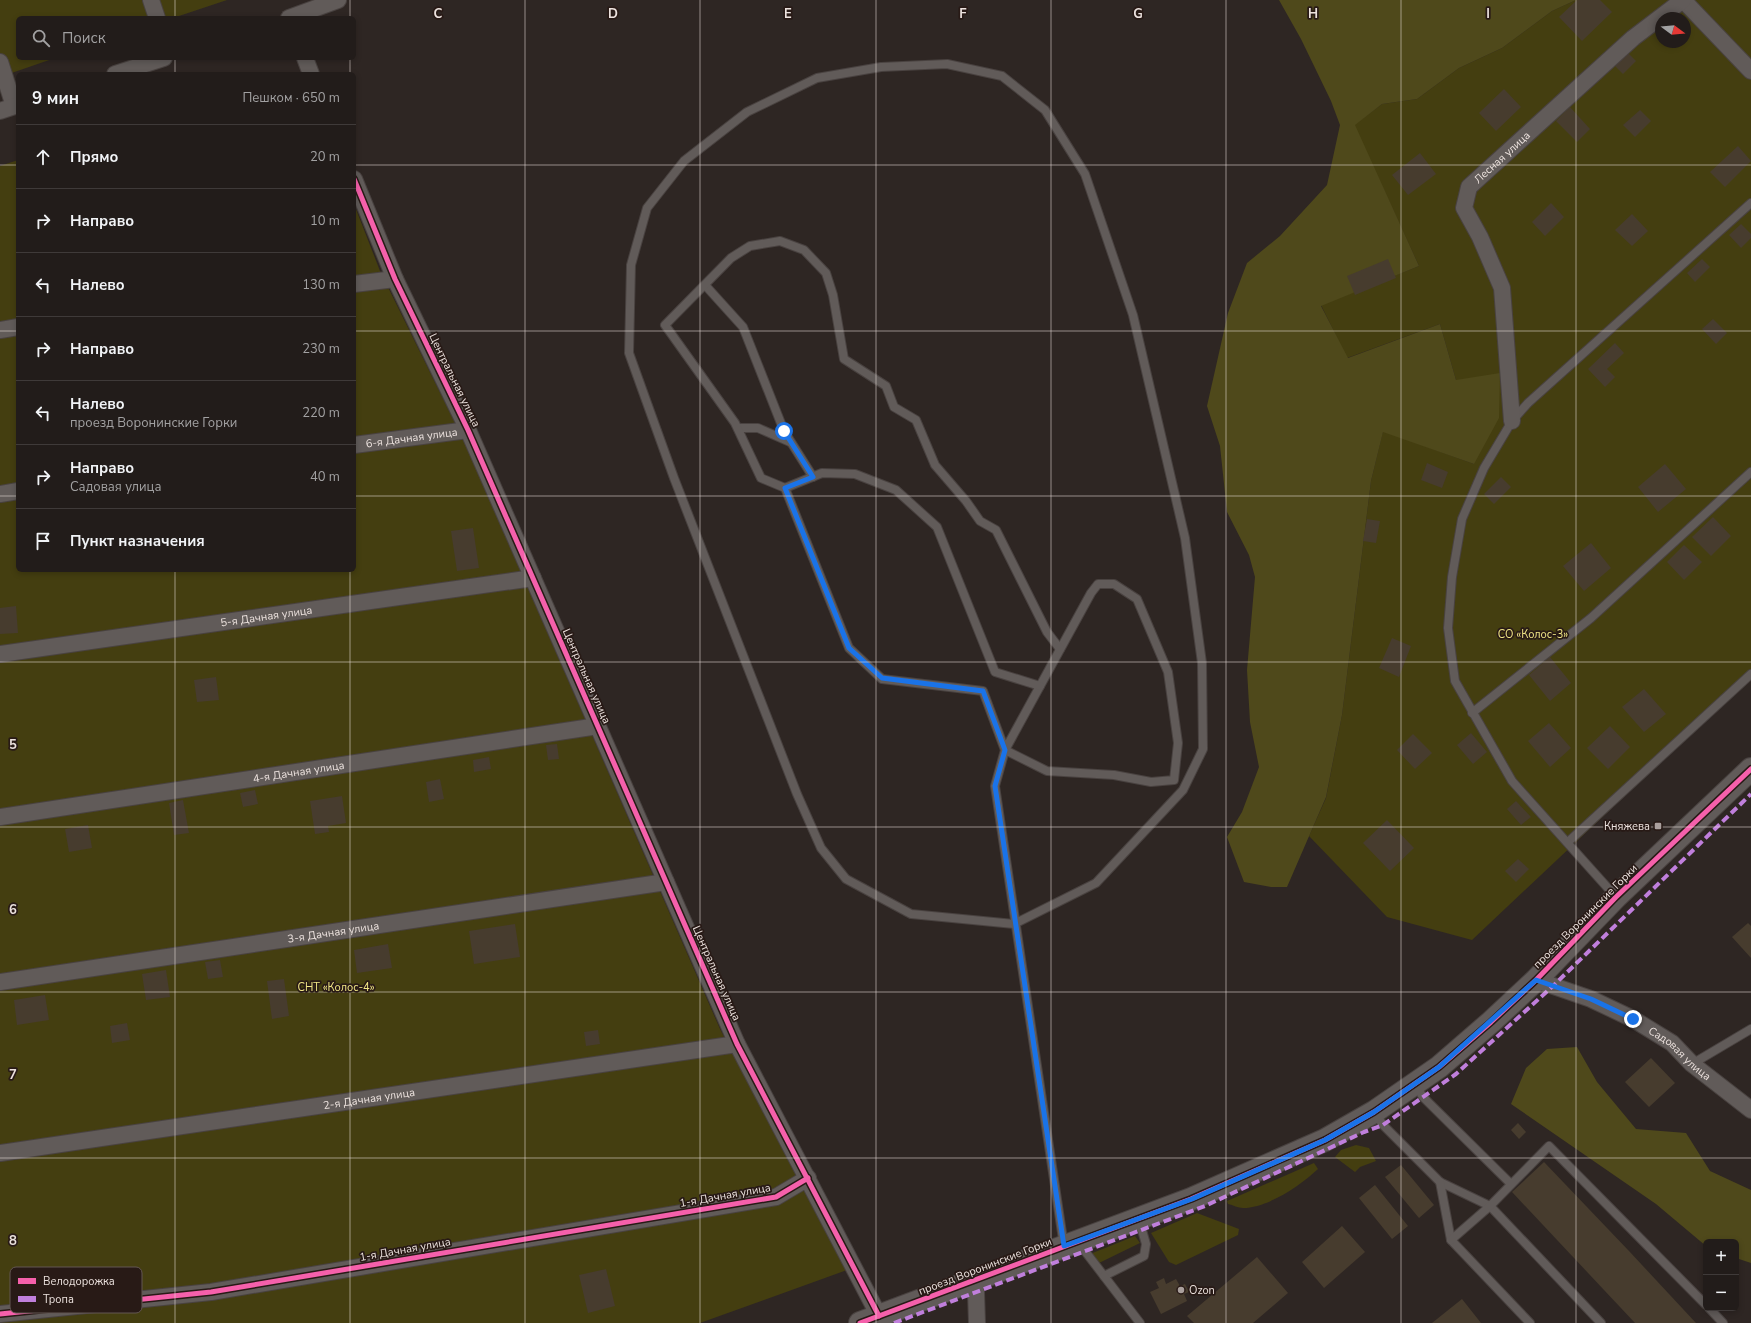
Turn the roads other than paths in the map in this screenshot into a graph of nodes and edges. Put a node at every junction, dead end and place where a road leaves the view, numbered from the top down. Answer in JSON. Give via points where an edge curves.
{"nodes":[{"id":1,"x":152,"y":0,"type":"edge"},
{"id":2,"x":1683,"y":0,"type":"edge"},
{"id":3,"x":328,"y":2,"type":"edge"},
{"id":4,"x":156,"y":16,"type":"edge"},
{"id":5,"x":294,"y":16,"type":"edge"},
{"id":6,"x":158,"y":60,"type":"edge"},
{"id":7,"x":306,"y":60,"type":"edge"},
{"id":8,"x":0,"y":62,"type":"edge"},
{"id":9,"x":1751,"y":71,"type":"edge"},
{"id":10,"x":121,"y":72,"type":"edge"},
{"id":11,"x":310,"y":72,"type":"edge"},
{"id":12,"x":11,"y":108,"type":"edge"},
{"id":13,"x":356,"y":184,"type":"edge"},
{"id":14,"x":1751,"y":203,"type":"edge"},
{"id":15,"x":395,"y":279,"type":"junction"},
{"id":16,"x":356,"y":284,"type":"edge"},
{"id":17,"x":705,"y":285,"type":"junction"},
{"id":18,"x":16,"y":327,"type":"edge"},
{"id":19,"x":0,"y":330,"type":"edge"},
{"id":20,"x":1512,"y":421,"type":"junction"},
{"id":21,"x":738,"y":428,"type":"junction"},
{"id":22,"x":468,"y":430,"type":"junction"},
{"id":23,"x":791,"y":442,"type":"junction"},
{"id":24,"x":356,"y":445,"type":"edge"},
{"id":25,"x":1751,"y":472,"type":"edge"},
{"id":26,"x":813,"y":477,"type":"junction"},
{"id":27,"x":785,"y":488,"type":"junction"},
{"id":28,"x":16,"y":491,"type":"edge"},
{"id":29,"x":0,"y":494,"type":"edge"},
{"id":30,"x":533,"y":578,"type":"junction"},
{"id":31,"x":1060,"y":649,"type":"junction"},
{"id":32,"x":0,"y":654,"type":"edge"},
{"id":33,"x":1751,"y":674,"type":"edge"},
{"id":34,"x":1040,"y":686,"type":"junction"},
{"id":35,"x":1472,"y":713,"type":"junction"},
{"id":36,"x":598,"y":726,"type":"junction"},
{"id":37,"x":1005,"y":750,"type":"junction"},
{"id":38,"x":1751,"y":769,"type":"edge"},
{"id":39,"x":1174,"y":780,"type":"junction"},
{"id":40,"x":1183,"y":790,"type":"junction"},
{"id":41,"x":0,"y":818,"type":"edge"},
{"id":42,"x":1568,"y":842,"type":"junction"},
{"id":43,"x":666,"y":882,"type":"junction"},
{"id":44,"x":1616,"y":897,"type":"junction"},
{"id":45,"x":1014,"y":924,"type":"junction"},
{"id":46,"x":1536,"y":980,"type":"junction"},
{"id":47,"x":0,"y":982,"type":"edge"},
{"id":48,"x":1751,"y":1029,"type":"edge"},
{"id":49,"x":737,"y":1044,"type":"junction"},
{"id":50,"x":1692,"y":1064,"type":"junction"},
{"id":51,"x":1415,"y":1084,"type":"junction"},
{"id":52,"x":1751,"y":1110,"type":"edge"},
{"id":53,"x":1374,"y":1112,"type":"junction"},
{"id":54,"x":0,"y":1154,"type":"edge"},
{"id":55,"x":808,"y":1178,"type":"junction"},
{"id":56,"x":1440,"y":1182,"type":"junction"},
{"id":57,"x":1512,"y":1184,"type":"junction"},
{"id":58,"x":1490,"y":1206,"type":"junction"},
{"id":59,"x":1138,"y":1218,"type":"junction"},
{"id":60,"x":1451,"y":1240,"type":"junction"},
{"id":61,"x":1071,"y":1244,"type":"junction"},
{"id":62,"x":1104,"y":1276,"type":"junction"},
{"id":63,"x":973,"y":1281,"type":"junction"},
{"id":64,"x":142,"y":1299,"type":"edge"},
{"id":65,"x":1703,"y":1302,"type":"edge"},
{"id":66,"x":1712,"y":1311,"type":"edge"},
{"id":67,"x":10,"y":1313,"type":"edge"},
{"id":68,"x":0,"y":1314,"type":"edge"},
{"id":69,"x":870,"y":1320,"type":"edge"},
{"id":70,"x":977,"y":1323,"type":"edge"},
{"id":71,"x":1140,"y":1323,"type":"edge"},
{"id":72,"x":1530,"y":1323,"type":"edge"},
{"id":73,"x":1601,"y":1323,"type":"edge"},
{"id":74,"x":1723,"y":1323,"type":"edge"}],
"edges":[{"from":1,"to":4,"type":"street"},
{"from":2,"to":9,"type":"street","name":"Лесная улица"},
{"from":2,"to":20,"type":"street","name":"Лесная улица","via":[[1633,38],[1469,187],[1464,208],[1480,237],[1502,288]]},
{"from":3,"to":5,"type":"street"},
{"from":6,"to":10,"type":"street"},
{"from":7,"to":11,"type":"street"},
{"from":8,"to":12,"type":"street"},
{"from":13,"to":15,"type":"street","name":"Центральная улица"},
{"from":14,"to":20,"type":"lane","via":[[1528,403]]},
{"from":15,"to":16,"type":"street"},
{"from":15,"to":22,"type":"street","name":"Центральная улица"},
{"from":17,"to":21,"type":"lane","via":[[665,325]]},
{"from":17,"to":23,"type":"lane","via":[[743,327],[784,431]]},
{"from":17,"to":31,"type":"lane","via":[[731,258],[750,246],[780,241],[804,250],[826,273],[833,295],[844,359],[886,386],[894,407],[916,420],[935,465],[980,521],[996,530],[1047,632]]},
{"from":18,"to":19,"type":"street"},
{"from":20,"to":35,"type":"lane","via":[[1484,468],[1462,519],[1452,576],[1448,628],[1455,681]]},
{"from":21,"to":23,"type":"lane","via":[[758,428]]},
{"from":21,"to":27,"type":"lane","via":[[761,478]]},
{"from":22,"to":24,"type":"street","name":"6-я Дачная улица"},
{"from":22,"to":30,"type":"street","name":"Центральная улица"},
{"from":23,"to":26,"type":"lane"},
{"from":25,"to":35,"type":"lane","via":[[1591,618]]},
{"from":26,"to":27,"type":"lane"},
{"from":26,"to":34,"type":"lane","via":[[822,473],[855,474],[896,490],[937,527],[995,672]]},
{"from":27,"to":37,"type":"lane","via":[[849,648],[882,678],[983,691]]},
{"from":28,"to":29,"type":"street"},
{"from":30,"to":32,"type":"street","name":"5-я Дачная улица"},
{"from":30,"to":36,"type":"street","name":"Центральная улица"},
{"from":31,"to":34,"type":"lane"},
{"from":31,"to":39,"type":"lane","via":[[1098,584],[1114,584],[1137,599],[1168,672],[1178,743]]},
{"from":33,"to":42,"type":"lane"},
{"from":34,"to":37,"type":"lane"},
{"from":35,"to":42,"type":"lane","via":[[1512,781]]},
{"from":36,"to":41,"type":"street","name":"4-я Дачная улица"},
{"from":36,"to":43,"type":"street","name":"Центральная улица"},
{"from":37,"to":39,"type":"lane","via":[[1047,771],[1114,775],[1151,782]]},
{"from":37,"to":45,"type":"lane","via":[[995,786]]},
{"from":38,"to":44,"type":"street","name":"проезд Воронинские Горки"},
{"from":39,"to":40,"type":"lane"},
{"from":40,"to":45,"type":"lane","via":[[1096,883]]},
{"from":40,"to":45,"type":"lane","via":[[1203,749],[1202,663],[1185,538],[1133,315],[1085,174],[1046,110],[1002,76],[947,64],[881,67],[817,78],[747,112],[684,161],[647,208],[631,265],[629,353],[674,478],[797,794],[821,848],[846,879],[911,914]]},
{"from":42,"to":44,"type":"lane"},
{"from":43,"to":47,"type":"street","name":"3-я Дачная улица"},
{"from":43,"to":49,"type":"street","name":"Центральная улица"},
{"from":44,"to":46,"type":"street","name":"проезд Воронинские Горки"},
{"from":45,"to":61,"type":"lane"},
{"from":46,"to":50,"type":"street","name":"Садовая улица","via":[[1591,999],[1633,1019],[1672,1043]]},
{"from":46,"to":51,"type":"street","name":"проезд Воронинские Горки","via":[[1445,1062]]},
{"from":48,"to":50,"type":"lane"},
{"from":49,"to":54,"type":"street","name":"2-я Дачная улица"},
{"from":49,"to":55,"type":"street","name":"Центральная улица"},
{"from":50,"to":52,"type":"street","name":"Садовая улица"},
{"from":51,"to":53,"type":"street","name":"проезд Воронинские Горки"},
{"from":51,"to":57,"type":"lane","via":[[1423,1097]]},
{"from":53,"to":56,"type":"lane","via":[[1383,1126]]},
{"from":53,"to":59,"type":"street","name":"проезд Воронинские Горки","via":[[1325,1140],[1294,1154],[1192,1199]]},
{"from":55,"to":64,"type":"street","name":"1-я Дачная улица","via":[[776,1197],[211,1292]]},
{"from":55,"to":69,"type":"street","name":"Центральная улица"},
{"from":56,"to":58,"type":"lane"},
{"from":56,"to":60,"type":"lane"},
{"from":57,"to":58,"type":"lane"},
{"from":57,"to":65,"type":"lane","via":[[1549,1146]]},
{"from":58,"to":60,"type":"lane"},
{"from":58,"to":73,"type":"lane"},
{"from":59,"to":61,"type":"street","name":"проезд Воронинские Горки"},
{"from":59,"to":62,"type":"lane","via":[[1146,1244],[1144,1256]]},
{"from":60,"to":72,"type":"lane"},
{"from":61,"to":62,"type":"lane"},
{"from":61,"to":63,"type":"street","name":"проезд Воронинские Горки"},
{"from":62,"to":71,"type":"lane"},
{"from":63,"to":69,"type":"street","name":"проезд Воронинские Горки"},
{"from":63,"to":70,"type":"street"},
{"from":66,"to":74,"type":"lane"},
{"from":67,"to":68,"type":"street","name":"1-я Дачная улица"}]}
